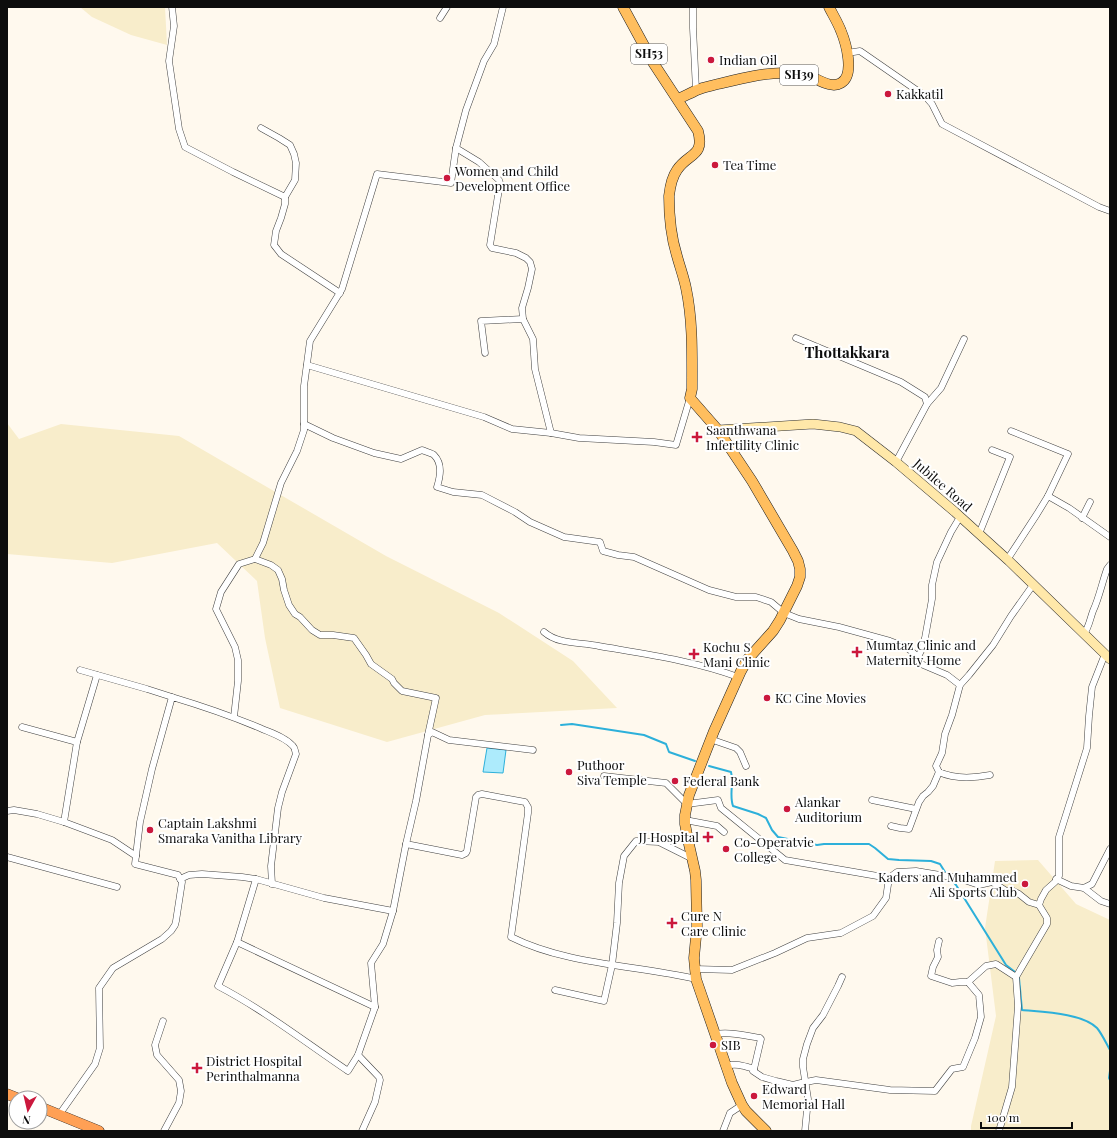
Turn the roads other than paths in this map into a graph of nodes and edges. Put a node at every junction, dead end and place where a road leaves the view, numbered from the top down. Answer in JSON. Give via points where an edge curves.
{"nodes":[{"id":1,"x":172,"y":7,"type":"edge"},
{"id":2,"x":447,"y":7,"type":"edge"},
{"id":3,"x":503,"y":7,"type":"edge"},
{"id":4,"x":623,"y":7,"type":"edge"},
{"id":5,"x":693,"y":7,"type":"edge"},
{"id":6,"x":829,"y":7,"type":"edge"},
{"id":7,"x":440,"y":18,"type":"dead end"},
{"id":8,"x":847,"y":53,"type":"junction"},
{"id":9,"x":696,"y":90,"type":"junction"},
{"id":10,"x":678,"y":100,"type":"junction"},
{"id":11,"x":261,"y":128,"type":"dead end"},
{"id":12,"x":456,"y":148,"type":"junction"},
{"id":13,"x":285,"y":197,"type":"junction"},
{"id":14,"x":1110,"y":211,"type":"edge"},
{"id":15,"x":340,"y":292,"type":"junction"},
{"id":16,"x":523,"y":319,"type":"junction"},
{"id":17,"x":796,"y":338,"type":"dead end"},
{"id":18,"x":964,"y":339,"type":"dead end"},
{"id":19,"x":485,"y":353,"type":"dead end"},
{"id":20,"x":307,"y":365,"type":"junction"},
{"id":21,"x":690,"y":398,"type":"junction"},
{"id":22,"x":927,"y":404,"type":"junction"},
{"id":23,"x":304,"y":424,"type":"junction"},
{"id":24,"x":718,"y":430,"type":"junction"},
{"id":25,"x":1011,"y":431,"type":"dead end"},
{"id":26,"x":551,"y":433,"type":"junction"},
{"id":27,"x":992,"y":450,"type":"dead end"},
{"id":28,"x":896,"y":462,"type":"junction"},
{"id":29,"x":1048,"y":496,"type":"junction"},
{"id":30,"x":1090,"y":502,"type":"dead end"},
{"id":31,"x":960,"y":517,"type":"junction"},
{"id":32,"x":1082,"y":518,"type":"junction"},
{"id":33,"x":979,"y":534,"type":"junction"},
{"id":34,"x":1110,"y":537,"type":"edge"},
{"id":35,"x":255,"y":559,"type":"junction"},
{"id":36,"x":1007,"y":560,"type":"junction"},
{"id":37,"x":1110,"y":565,"type":"edge"},
{"id":38,"x":1033,"y":585,"type":"junction"},
{"id":39,"x":784,"y":613,"type":"junction"},
{"id":40,"x":544,"y":632,"type":"dead end"},
{"id":41,"x":1084,"y":634,"type":"junction"},
{"id":42,"x":1107,"y":656,"type":"edge"},
{"id":43,"x":917,"y":659,"type":"junction"},
{"id":44,"x":80,"y":670,"type":"dead end"},
{"id":45,"x":98,"y":675,"type":"junction"},
{"id":46,"x":738,"y":677,"type":"junction"},
{"id":47,"x":960,"y":685,"type":"junction"},
{"id":48,"x":172,"y":697,"type":"junction"},
{"id":49,"x":234,"y":717,"type":"junction"},
{"id":50,"x":22,"y":727,"type":"dead end"},
{"id":51,"x":428,"y":735,"type":"junction"},
{"id":52,"x":710,"y":739,"type":"junction"},
{"id":53,"x":77,"y":742,"type":"junction"},
{"id":54,"x":533,"y":750,"type":"dead end"},
{"id":55,"x":746,"y":766,"type":"dead end"},
{"id":56,"x":939,"y":772,"type":"junction"},
{"id":57,"x":990,"y":775,"type":"dead end"},
{"id":58,"x":604,"y":776,"type":"dead end"},
{"id":59,"x":872,"y":800,"type":"dead end"},
{"id":60,"x":687,"y":804,"type":"junction"},
{"id":61,"x":916,"y":809,"type":"junction"},
{"id":62,"x":7,"y":811,"type":"edge"},
{"id":63,"x":685,"y":820,"type":"junction"},
{"id":64,"x":64,"y":822,"type":"junction"},
{"id":65,"x":890,"y":826,"type":"dead end"},
{"id":66,"x":724,"y":832,"type":"dead end"},
{"id":67,"x":406,"y":844,"type":"junction"},
{"id":68,"x":1110,"y":849,"type":"edge"},
{"id":69,"x":136,"y":856,"type":"junction"},
{"id":70,"x":7,"y":857,"type":"edge"},
{"id":71,"x":693,"y":859,"type":"junction"},
{"id":72,"x":180,"y":878,"type":"junction"},
{"id":73,"x":889,"y":878,"type":"junction"},
{"id":74,"x":256,"y":879,"type":"junction"},
{"id":75,"x":1056,"y":880,"type":"junction"},
{"id":76,"x":272,"y":884,"type":"junction"},
{"id":77,"x":117,"y":886,"type":"dead end"},
{"id":78,"x":1084,"y":888,"type":"junction"},
{"id":79,"x":1110,"y":904,"type":"edge"},
{"id":80,"x":1040,"y":905,"type":"junction"},
{"id":81,"x":393,"y":911,"type":"junction"},
{"id":82,"x":939,"y":941,"type":"dead end"},
{"id":83,"x":237,"y":942,"type":"junction"},
{"id":84,"x":612,"y":965,"type":"junction"},
{"id":85,"x":695,"y":974,"type":"junction"},
{"id":86,"x":842,"y":977,"type":"dead end"},
{"id":87,"x":1016,"y":977,"type":"junction"},
{"id":88,"x":968,"y":982,"type":"junction"},
{"id":89,"x":555,"y":990,"type":"dead end"},
{"id":90,"x":375,"y":1007,"type":"junction"},
{"id":91,"x":164,"y":1021,"type":"dead end"},
{"id":92,"x":715,"y":1034,"type":"junction"},
{"id":93,"x":358,"y":1055,"type":"junction"},
{"id":94,"x":726,"y":1066,"type":"junction"},
{"id":95,"x":754,"y":1069,"type":"junction"},
{"id":96,"x":806,"y":1082,"type":"junction"},
{"id":97,"x":742,"y":1104,"type":"junction"},
{"id":98,"x":48,"y":1110,"type":"edge"},
{"id":99,"x":59,"y":1115,"type":"junction"},
{"id":100,"x":99,"y":1131,"type":"edge"},
{"id":101,"x":164,"y":1131,"type":"edge"},
{"id":102,"x":362,"y":1131,"type":"edge"},
{"id":103,"x":723,"y":1131,"type":"edge"},
{"id":104,"x":766,"y":1131,"type":"edge"},
{"id":105,"x":805,"y":1131,"type":"edge"},
{"id":106,"x":999,"y":1131,"type":"edge"}],
"edges":[{"from":1,"to":13,"type":"street","via":[[174,26],[169,61],[184,147]]},
{"from":2,"to":7,"type":"street"},
{"from":3,"to":12,"type":"street","via":[[494,44],[484,60]]},
{"from":4,"to":10,"type":"main road","number":"SH53","via":[[654,64]]},
{"from":5,"to":9,"type":"street"},
{"from":6,"to":8,"type":"main road","number":"SH39","via":[[842,32]]},
{"from":8,"to":9,"type":"main road","number":"SH39","via":[[848,73],[840,84],[825,83],[797,74],[775,73]]},
{"from":8,"to":14,"type":"street","via":[[860,51],[925,96],[942,124]]},
{"from":9,"to":10,"type":"main road","number":"SH39"},
{"from":10,"to":21,"type":"main road","via":[[700,138],[696,152],[677,169],[669,195],[672,237],[686,289],[692,331]]},
{"from":11,"to":13,"type":"street","via":[[290,145],[294,154],[295,180]]},
{"from":12,"to":15,"type":"street","via":[[451,183],[377,174]]},
{"from":12,"to":16,"type":"street","via":[[479,162],[499,180],[490,245],[492,248],[516,253],[530,262],[532,269],[522,308]]},
{"from":13,"to":15,"type":"street","via":[[274,245],[281,254]]},
{"from":15,"to":20,"type":"street","via":[[310,341]]},
{"from":16,"to":19,"type":"street","via":[[481,321]]},
{"from":16,"to":26,"type":"street","via":[[533,339],[535,369]]},
{"from":17,"to":22,"type":"street","via":[[901,382],[925,397]]},
{"from":18,"to":22,"type":"street","via":[[941,388]]},
{"from":20,"to":23,"type":"street"},
{"from":20,"to":26,"type":"street","via":[[484,418],[512,429]]},
{"from":21,"to":24,"type":"main road"},
{"from":21,"to":26,"type":"street","via":[[676,445],[579,438]]},
{"from":22,"to":28,"type":"street"},
{"from":23,"to":35,"type":"street","via":[[302,437],[281,483],[263,543]]},
{"from":23,"to":39,"type":"street","via":[[374,453],[401,459],[422,450],[434,455],[440,464],[437,487],[482,495],[530,522],[564,537],[600,542],[603,551],[634,557],[709,590],[772,602]]},
{"from":24,"to":28,"type":"main road","name":"Jubilee Road","via":[[813,424],[840,427],[856,431]]},
{"from":24,"to":39,"type":"main road","via":[[752,481],[798,560],[800,577]]},
{"from":25,"to":29,"type":"street","via":[[1068,454]]},
{"from":27,"to":33,"type":"street","via":[[1010,457]]},
{"from":28,"to":31,"type":"main road","name":"Jubilee Road"},
{"from":29,"to":32,"type":"street"},
{"from":29,"to":36,"type":"street"},
{"from":30,"to":32,"type":"street"},
{"from":31,"to":33,"type":"main road","name":"Jubilee Road"},
{"from":31,"to":43,"type":"street","via":[[937,562],[925,638]]},
{"from":32,"to":34,"type":"street"},
{"from":33,"to":36,"type":"main road","name":"Jubilee Road"},
{"from":35,"to":49,"type":"street","via":[[239,564],[220,592],[216,609],[235,647],[238,660]]},
{"from":35,"to":51,"type":"street","via":[[278,570],[289,605],[312,630],[320,635],[354,638],[371,664],[392,679],[402,691],[436,698]]},
{"from":36,"to":38,"type":"main road","name":"Jubilee Road"},
{"from":37,"to":41,"type":"street","via":[[1106,569],[1096,606]]},
{"from":38,"to":41,"type":"main road","name":"Jubilee Road"},
{"from":38,"to":47,"type":"street","via":[[993,645]]},
{"from":39,"to":43,"type":"street","via":[[890,641],[906,647]]},
{"from":39,"to":46,"type":"main road"},
{"from":40,"to":46,"type":"street","via":[[548,636],[569,643],[592,644],[716,669]]},
{"from":41,"to":42,"type":"main road","name":"Jubilee Road"},
{"from":42,"to":75,"type":"street","via":[[1092,687],[1087,748],[1059,837],[1059,876]]},
{"from":43,"to":47,"type":"street","via":[[921,664],[947,675]]},
{"from":44,"to":45,"type":"street"},
{"from":45,"to":48,"type":"street"},
{"from":45,"to":53,"type":"street"},
{"from":46,"to":52,"type":"main road"},
{"from":47,"to":56,"type":"street","via":[[936,766]]},
{"from":48,"to":49,"type":"street"},
{"from":48,"to":69,"type":"street","via":[[140,822]]},
{"from":49,"to":76,"type":"street","via":[[286,740],[293,746],[296,754],[278,808],[271,866]]},
{"from":50,"to":53,"type":"street"},
{"from":51,"to":54,"type":"street","via":[[432,732],[449,740]]},
{"from":51,"to":67,"type":"street"},
{"from":52,"to":55,"type":"street","via":[[736,748]]},
{"from":52,"to":60,"type":"main road"},
{"from":53,"to":64,"type":"street"},
{"from":56,"to":57,"type":"street","via":[[950,776]]},
{"from":56,"to":61,"type":"street","via":[[933,786],[923,796]]},
{"from":58,"to":60,"type":"street","via":[[666,783]]},
{"from":59,"to":61,"type":"street"},
{"from":60,"to":63,"type":"main road"},
{"from":60,"to":73,"type":"street","via":[[718,800],[721,808],[784,860]]},
{"from":61,"to":65,"type":"street","via":[[909,828]]},
{"from":62,"to":64,"type":"street","via":[[37,814]]},
{"from":63,"to":66,"type":"street","via":[[715,825]]},
{"from":63,"to":71,"type":"main road"},
{"from":64,"to":69,"type":"street","via":[[112,840]]},
{"from":67,"to":81,"type":"street"},
{"from":67,"to":84,"type":"street","via":[[462,855],[467,851],[478,795],[525,802],[528,813],[511,937],[558,954]]},
{"from":68,"to":78,"type":"street","via":[[1092,884]]},
{"from":69,"to":72,"type":"street","via":[[135,864],[178,875]]},
{"from":70,"to":77,"type":"street"},
{"from":71,"to":84,"type":"street","via":[[659,842],[636,841],[624,856],[619,883]]},
{"from":71,"to":85,"type":"main road","via":[[697,891]]},
{"from":72,"to":74,"type":"street","via":[[202,874]]},
{"from":72,"to":99,"type":"street","via":[[182,882],[175,925],[171,931],[113,968],[99,988],[100,1048],[95,1064]]},
{"from":73,"to":80,"type":"street","via":[[897,872],[916,871],[958,878],[979,885],[992,882],[1008,892],[1011,890],[1029,902]]},
{"from":73,"to":85,"type":"street","via":[[886,898],[873,916],[840,933],[807,938],[732,970]]},
{"from":74,"to":76,"type":"street"},
{"from":74,"to":83,"type":"street"},
{"from":75,"to":78,"type":"street"},
{"from":75,"to":80,"type":"street","via":[[1046,890]]},
{"from":76,"to":81,"type":"street","via":[[324,898]]},
{"from":78,"to":79,"type":"street","via":[[1100,901]]},
{"from":80,"to":87,"type":"street","via":[[1048,918],[1047,924]]},
{"from":81,"to":90,"type":"street","via":[[383,944],[371,962]]},
{"from":82,"to":88,"type":"street","via":[[938,957],[931,976],[952,983]]},
{"from":83,"to":90,"type":"street"},
{"from":83,"to":93,"type":"street","via":[[218,986],[267,1015],[348,1071]]},
{"from":84,"to":85,"type":"street","via":[[675,974]]},
{"from":84,"to":89,"type":"street","via":[[604,1001]]},
{"from":85,"to":92,"type":"main road"},
{"from":86,"to":96,"type":"street","via":[[823,1015],[813,1028],[807,1044],[803,1059]]},
{"from":87,"to":88,"type":"street","via":[[996,964],[986,966]]},
{"from":87,"to":106,"type":"street","via":[[1018,1006],[1012,1087]]},
{"from":88,"to":96,"type":"street","via":[[978,995],[980,1017],[975,1038],[963,1068],[952,1069],[935,1091],[890,1090],[816,1080]]},
{"from":90,"to":93,"type":"street"},
{"from":91,"to":101,"type":"street","via":[[155,1045],[157,1055],[179,1080],[181,1091],[179,1103]]},
{"from":92,"to":94,"type":"main road"},
{"from":92,"to":95,"type":"street","via":[[738,1033],[760,1038]]},
{"from":93,"to":102,"type":"street","via":[[380,1080],[375,1102]]},
{"from":94,"to":95,"type":"street","via":[[739,1064]]},
{"from":94,"to":97,"type":"main road"},
{"from":95,"to":96,"type":"street","via":[[753,1071],[762,1077],[793,1086]]},
{"from":96,"to":105,"type":"street","via":[[808,1099]]},
{"from":97,"to":103,"type":"street","via":[[730,1113]]},
{"from":97,"to":104,"type":"main road"},
{"from":98,"to":99,"type":"highway"},
{"from":99,"to":100,"type":"highway"}]}
